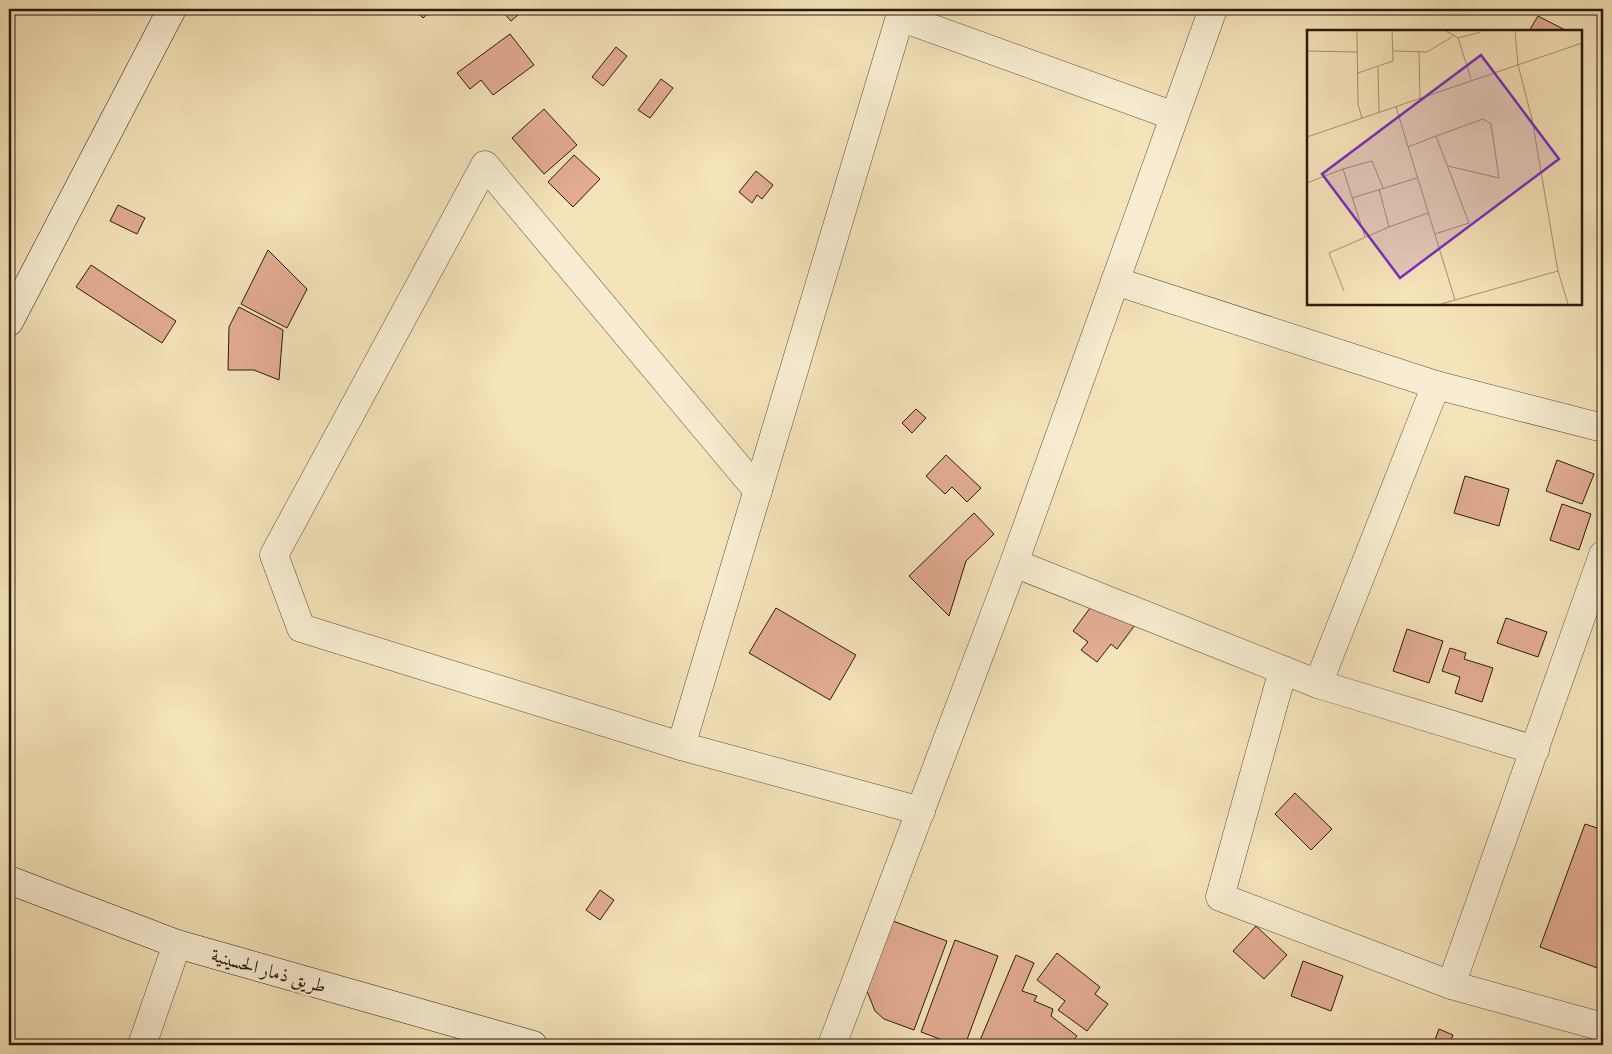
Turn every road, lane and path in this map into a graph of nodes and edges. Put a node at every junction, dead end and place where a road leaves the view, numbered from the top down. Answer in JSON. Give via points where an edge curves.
{"nodes":[{"id":1,"x":172,"y":9,"type":"edge"},
{"id":2,"x":1213,"y":9,"type":"edge"},
{"id":3,"x":1174,"y":116,"type":"junction"},
{"id":4,"x":1115,"y":282,"type":"junction"},
{"id":5,"x":9,"y":322,"type":"edge"},
{"id":6,"x":1436,"y":385,"type":"junction"},
{"id":7,"x":1603,"y":428,"type":"edge"},
{"id":8,"x":758,"y":491,"type":"junction"},
{"id":9,"x":1603,"y":555,"type":"edge"},
{"id":10,"x":1014,"y":563,"type":"junction"},
{"id":11,"x":1284,"y":670,"type":"junction"},
{"id":12,"x":1318,"y":684,"type":"junction"},
{"id":13,"x":681,"y":746,"type":"junction"},
{"id":14,"x":1535,"y":750,"type":"junction"},
{"id":15,"x":921,"y":811,"type":"junction"},
{"id":16,"x":9,"y":880,"type":"edge"},
{"id":17,"x":177,"y":944,"type":"junction"},
{"id":18,"x":1451,"y":985,"type":"junction"},
{"id":19,"x":1603,"y":1027,"type":"edge"},
{"id":20,"x":142,"y":1045,"type":"edge"},
{"id":21,"x":533,"y":1045,"type":"edge"},
{"id":22,"x":832,"y":1045,"type":"edge"}],
"edges":[{"from":1,"to":5,"type":"street"},
{"from":2,"to":3,"type":"street"},
{"from":3,"to":4,"type":"street"},
{"from":3,"to":8,"type":"street","via":[[900,17]]},
{"from":4,"to":6,"type":"street"},
{"from":4,"to":10,"type":"street"},
{"from":6,"to":7,"type":"street"},
{"from":6,"to":12,"type":"street"},
{"from":8,"to":13,"type":"street"},
{"from":8,"to":13,"type":"street","via":[[485,165],[274,555],[300,628]]},
{"from":9,"to":14,"type":"street"},
{"from":10,"to":11,"type":"street"},
{"from":10,"to":15,"type":"street"},
{"from":11,"to":12,"type":"street"},
{"from":11,"to":18,"type":"street","via":[[1220,897]]},
{"from":12,"to":14,"type":"street"},
{"from":13,"to":15,"type":"street"},
{"from":14,"to":18,"type":"street"},
{"from":15,"to":22,"type":"street"},
{"from":16,"to":17,"type":"street","name":"طريق ذمار الحسينية"},
{"from":17,"to":20,"type":"street"},
{"from":17,"to":21,"type":"street","name":"طريق ذمار الحسينية"},
{"from":18,"to":19,"type":"street"}]}
